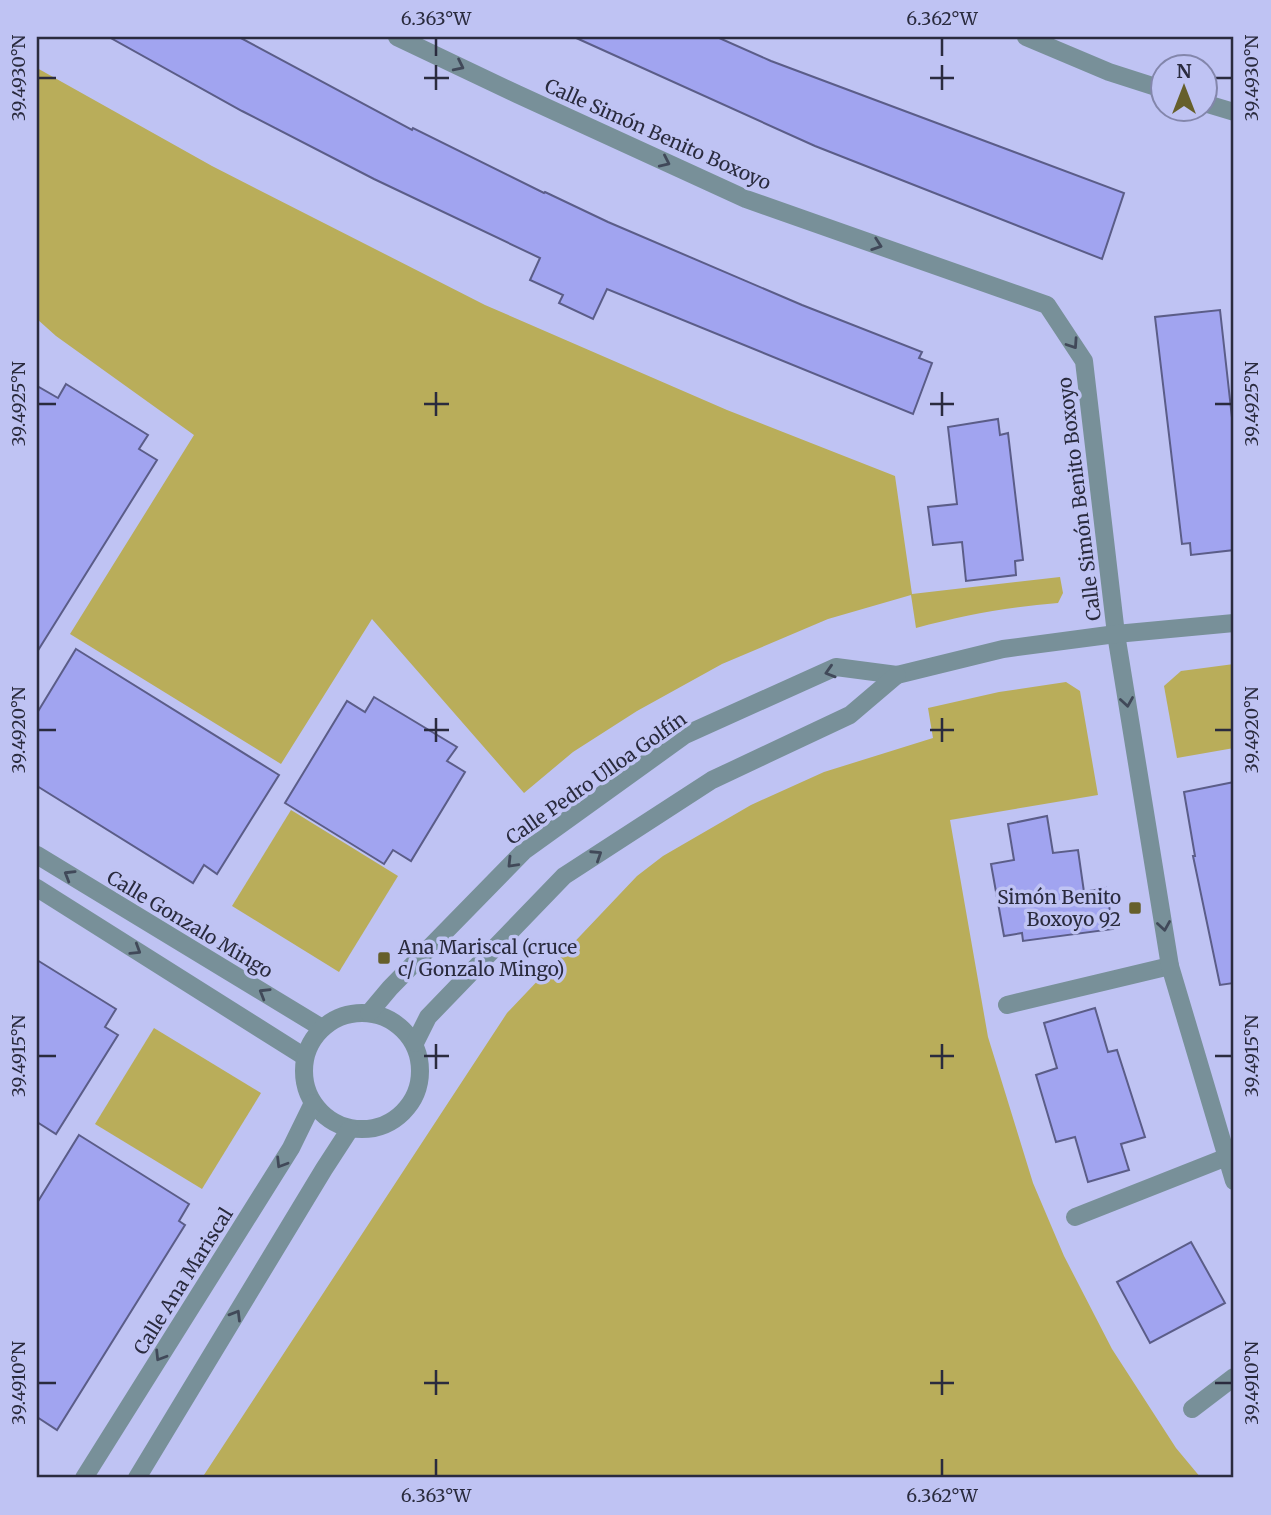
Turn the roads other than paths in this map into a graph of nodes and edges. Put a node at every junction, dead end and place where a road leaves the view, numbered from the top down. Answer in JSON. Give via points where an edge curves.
{"nodes":[{"id":1,"x":397,"y":37,"type":"edge"},
{"id":2,"x":1026,"y":37,"type":"edge"},
{"id":3,"x":1148,"y":84,"type":"edge"},
{"id":4,"x":1234,"y":623,"type":"edge"},
{"id":5,"x":1116,"y":634,"type":"junction"},
{"id":6,"x":897,"y":675,"type":"junction"},
{"id":7,"x":37,"y":855,"type":"edge"},
{"id":8,"x":37,"y":888,"type":"edge"},
{"id":9,"x":1170,"y":966,"type":"junction"},
{"id":10,"x":1007,"y":1005,"type":"dead end"},
{"id":11,"x":369,"y":1013,"type":"junction"},
{"id":12,"x":322,"y":1028,"type":"junction"},
{"id":13,"x":415,"y":1043,"type":"junction"},
{"id":14,"x":305,"y":1057,"type":"junction"},
{"id":15,"x":313,"y":1103,"type":"junction"},
{"id":16,"x":350,"y":1129,"type":"junction"},
{"id":17,"x":1227,"y":1157,"type":"junction"},
{"id":18,"x":1234,"y":1181,"type":"edge"},
{"id":19,"x":1075,"y":1217,"type":"dead end"},
{"id":20,"x":1234,"y":1377,"type":"edge"},
{"id":21,"x":1192,"y":1409,"type":"dead end"},
{"id":22,"x":84,"y":1478,"type":"edge"},
{"id":23,"x":137,"y":1478,"type":"edge"}],
"edges":[{"from":1,"to":5,"type":"street","name":"Calle Simón Benito Boxoyo","one_way":true,"via":[[746,199],[1047,305],[1084,361]]},
{"from":2,"to":3,"type":"street"},
{"from":4,"to":5,"type":"street","name":"Calle Pedro Ulloa Golfín"},
{"from":5,"to":6,"type":"street","name":"Calle Pedro Ulloa Golfín","via":[[1003,649]]},
{"from":5,"to":9,"type":"street","name":"Calle Simón Benito Boxoyo","one_way":true},
{"from":6,"to":11,"type":"street","name":"Calle Pedro Ulloa Golfín","one_way":true,"via":[[836,667],[685,735],[524,851]]},
{"from":13,"to":6,"type":"street","name":"Calle Pedro Ulloa Golfín","one_way":true,"via":[[428,1017],[564,876],[712,780],[850,715]]},
{"from":12,"to":7,"type":"street","name":"Calle Gonzalo Mingo","one_way":true},
{"from":8,"to":14,"type":"street","one_way":true},
{"from":9,"to":10,"type":"street"},
{"from":9,"to":17,"type":"street","name":"Calle Simón Benito Boxoyo"},
{"from":11,"to":12,"type":"street","via":[[343,1015]]},
{"from":11,"to":13,"type":"street","via":[[396,1022]]},
{"from":12,"to":14,"type":"street"},
{"from":13,"to":16,"type":"street","via":[[422,1068],[417,1094],[401,1116],[377,1128]]},
{"from":14,"to":15,"type":"street","via":[[304,1081]]},
{"from":15,"to":16,"type":"street","via":[[329,1120]]},
{"from":15,"to":22,"type":"street","name":"Calle Ana Mariscal","one_way":true,"via":[[291,1148]]},
{"from":23,"to":16,"type":"street","one_way":true},
{"from":17,"to":18,"type":"street","name":"Calle Simón Benito Boxoyo"},
{"from":17,"to":19,"type":"street"},
{"from":20,"to":21,"type":"street"}]}
